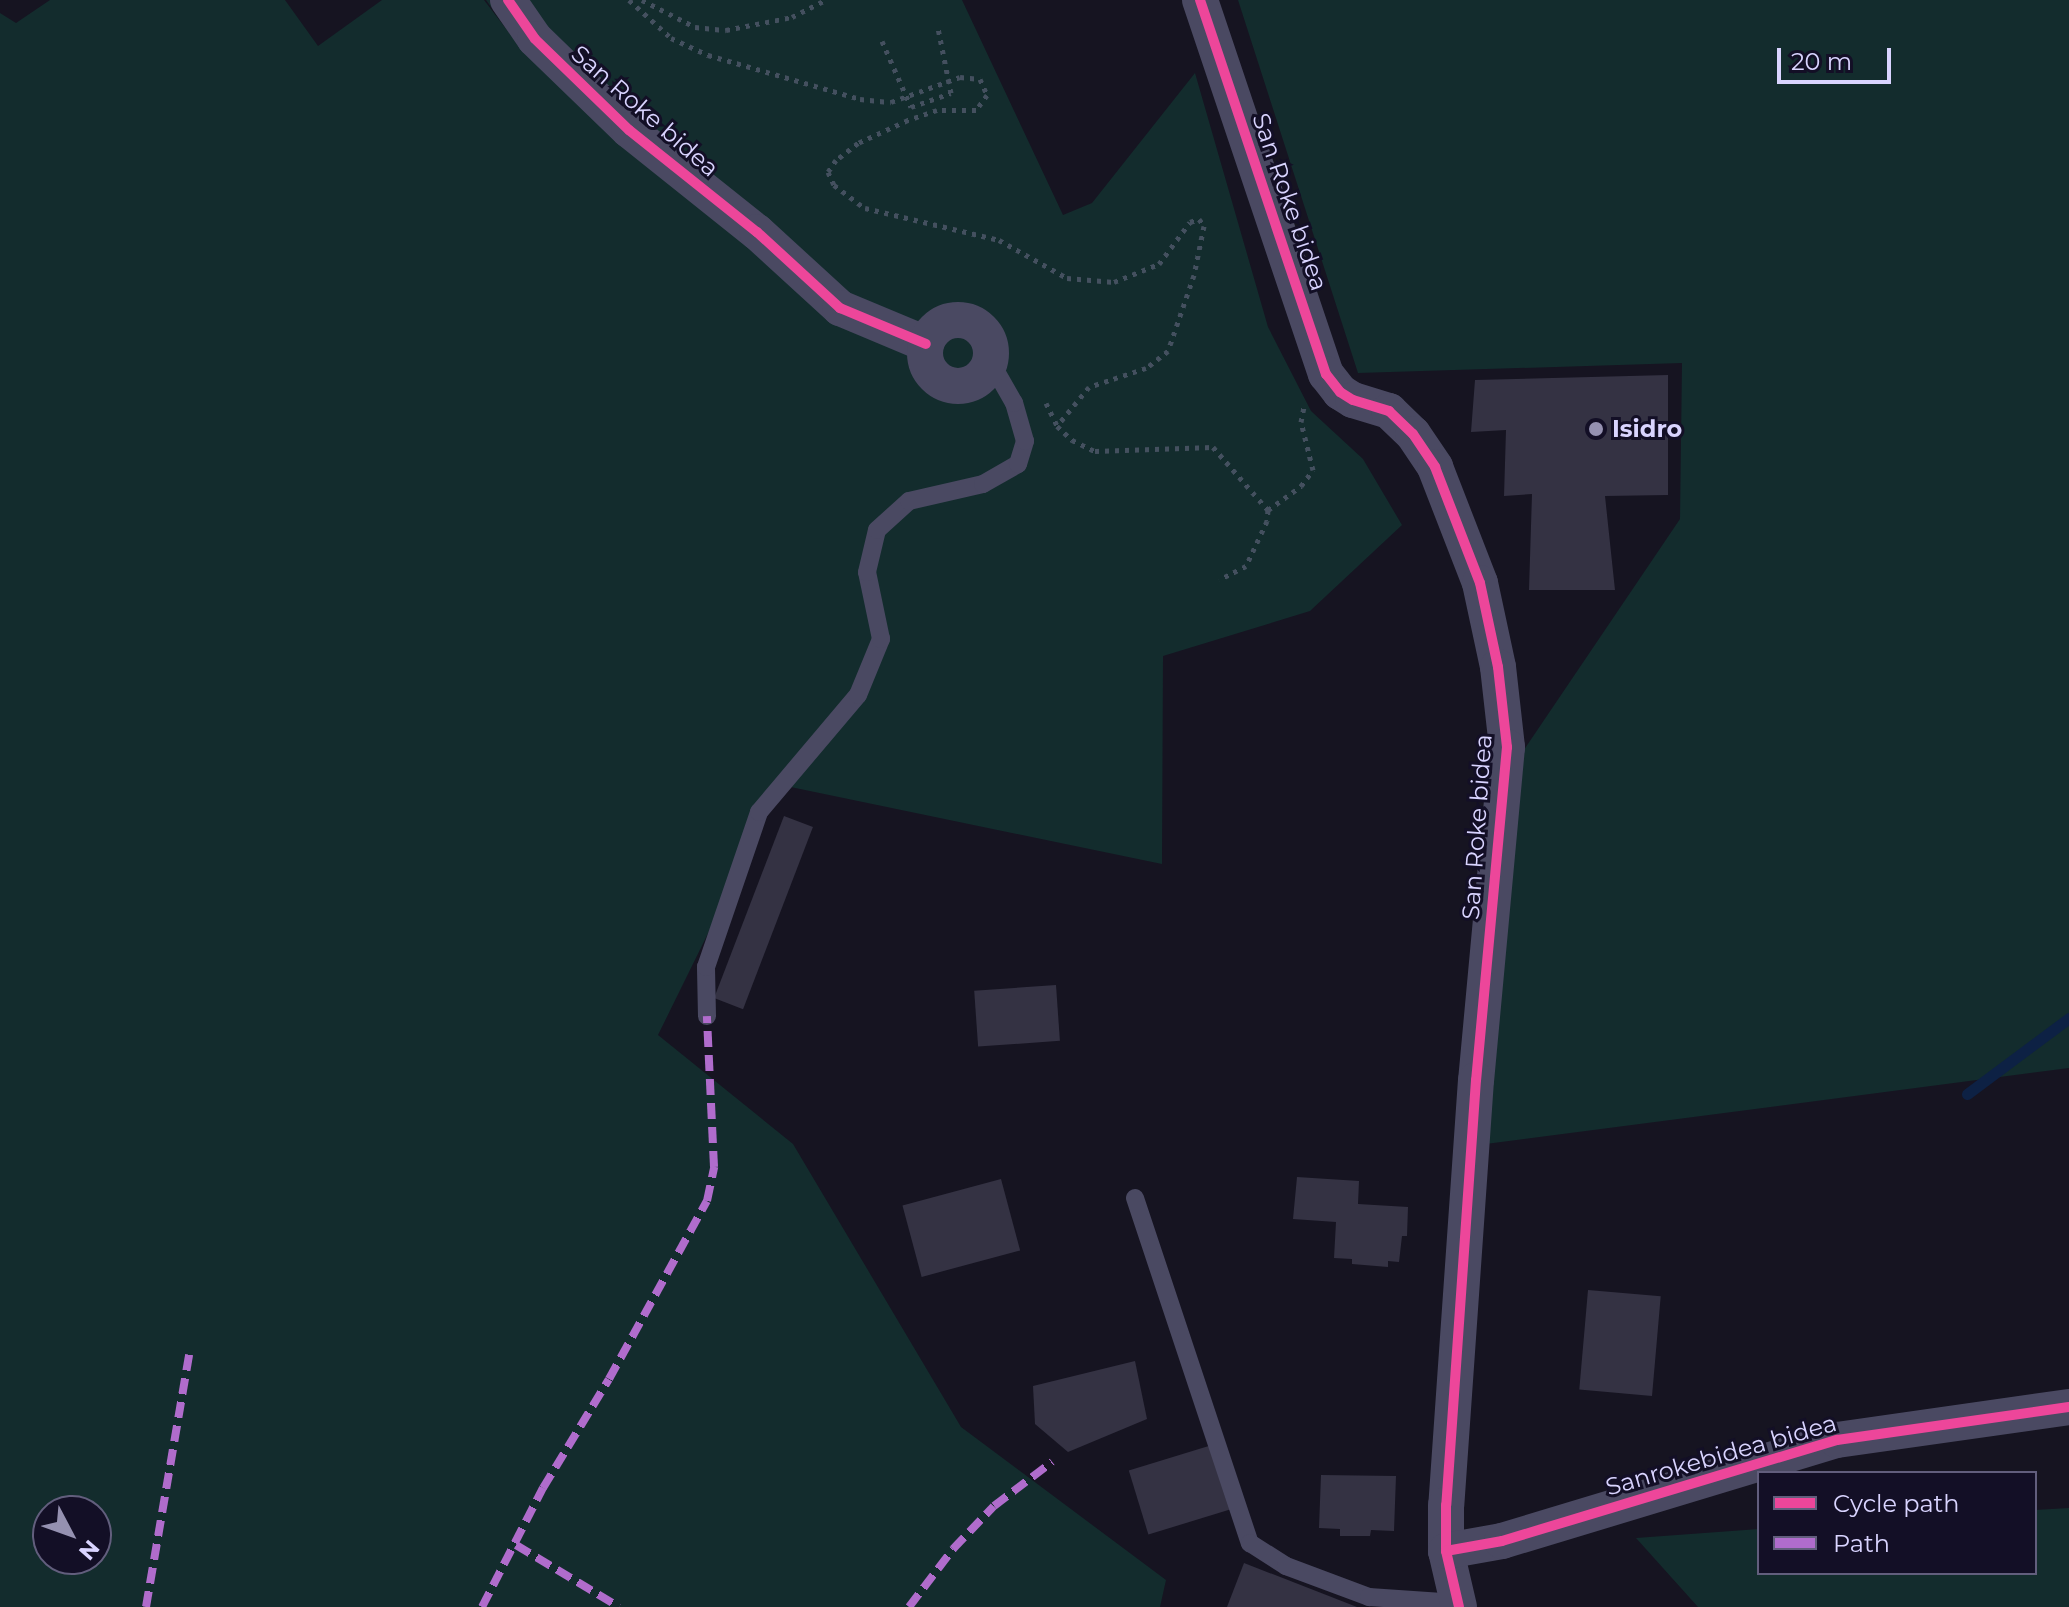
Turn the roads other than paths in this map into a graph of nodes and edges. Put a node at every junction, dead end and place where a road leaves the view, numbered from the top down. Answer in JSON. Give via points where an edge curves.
{"nodes":[{"id":1,"x":508,"y":0,"type":"edge"},
{"id":2,"x":1200,"y":0,"type":"edge"},
{"id":3,"x":926,"y":344,"type":"junction"},
{"id":4,"x":990,"y":361,"type":"junction"},
{"id":5,"x":707,"y":1016,"type":"dead end"},
{"id":6,"x":1135,"y":1198,"type":"dead end"},
{"id":7,"x":2069,"y":1407,"type":"edge"},
{"id":8,"x":1446,"y":1551,"type":"junction"},
{"id":9,"x":1458,"y":1605,"type":"edge"}],
"edges":[{"from":1,"to":3,"type":"street","name":"San Roke bidea","via":[[535,39],[629,130],[757,232],[840,308]]},
{"from":2,"to":8,"type":"street","name":"San Roke bidea","via":[[1326,374],[1353,400],[1389,411],[1435,467],[1480,583],[1498,667],[1507,747],[1475,1096]]},
{"from":3,"to":4,"type":"street","via":[[939,326],[970,322],[986,337]]},
{"from":3,"to":4,"type":"street","via":[[926,365],[948,386],[979,379]]},
{"from":4,"to":5,"type":"lane","via":[[1014,403],[1025,441],[1018,464],[983,484],[909,501],[877,530],[867,572],[881,639],[858,695],[759,812],[706,967]]},
{"from":6,"to":9,"type":"lane","via":[[1250,1543],[1286,1566],[1369,1597]]},
{"from":7,"to":8,"type":"street","name":"Sanrokebidea bidea","via":[[1837,1440],[1502,1541]]},
{"from":8,"to":9,"type":"street"}]}
